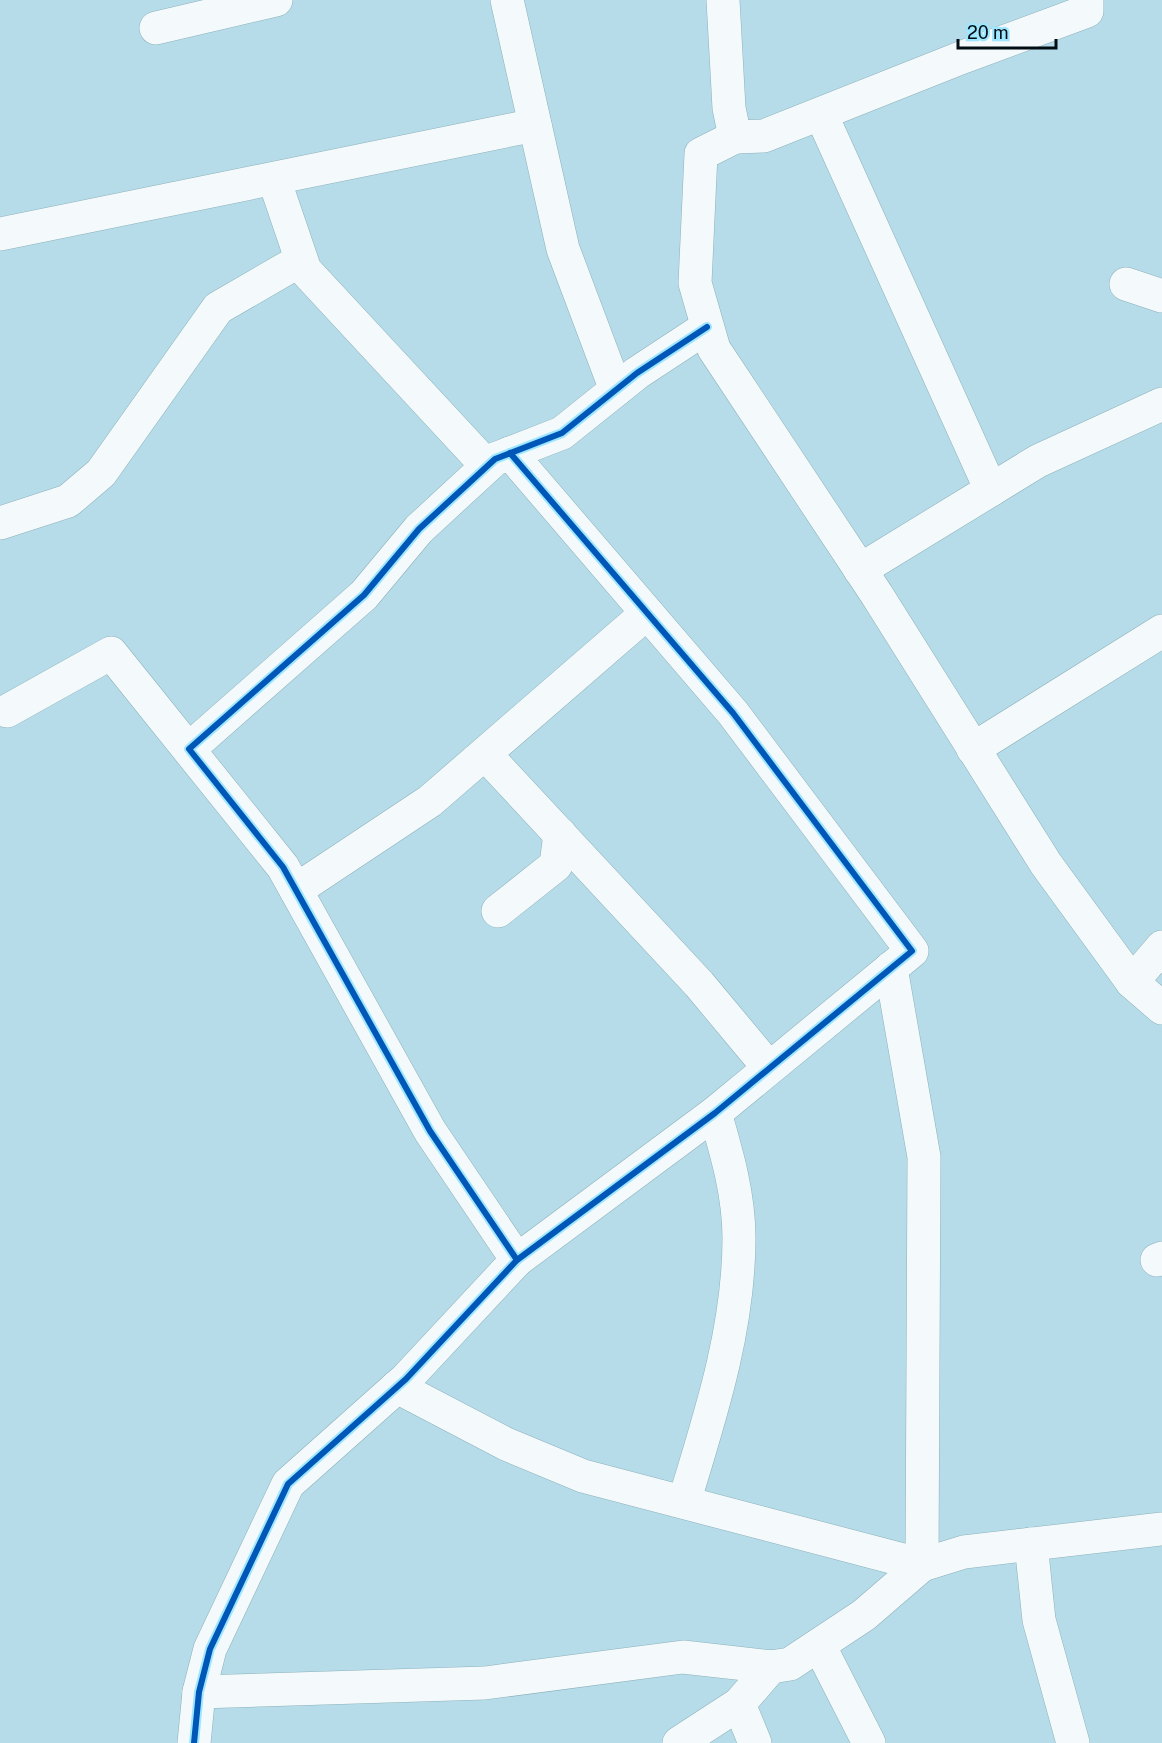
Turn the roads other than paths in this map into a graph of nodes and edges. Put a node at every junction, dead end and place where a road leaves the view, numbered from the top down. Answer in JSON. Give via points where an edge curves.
{"nodes":[{"id":1,"x":276,"y":0,"type":"edge"},
{"id":2,"x":507,"y":0,"type":"edge"},
{"id":3,"x":723,"y":0,"type":"edge"},
{"id":4,"x":1086,"y":0,"type":"edge"},
{"id":5,"x":156,"y":28,"type":"dead end"},
{"id":6,"x":821,"y":114,"type":"junction"},
{"id":7,"x":535,"y":125,"type":"junction"},
{"id":8,"x":735,"y":137,"type":"junction"},
{"id":9,"x":274,"y":179,"type":"junction"},
{"id":10,"x":0,"y":234,"type":"edge"},
{"id":11,"x":301,"y":260,"type":"junction"},
{"id":12,"x":1126,"y":284,"type":"dead end"},
{"id":13,"x":1162,"y":296,"type":"edge"},
{"id":14,"x":707,"y":327,"type":"junction"},
{"id":15,"x":616,"y":390,"type":"junction"},
{"id":16,"x":1162,"y":404,"type":"edge"},
{"id":17,"x":498,"y":460,"type":"junction"},
{"id":18,"x":991,"y":490,"type":"junction"},
{"id":19,"x":0,"y":523,"type":"edge"},
{"id":20,"x":860,"y":570,"type":"junction"},
{"id":21,"x":647,"y":614,"type":"junction"},
{"id":22,"x":1162,"y":631,"type":"edge"},
{"id":23,"x":7,"y":711,"type":"dead end"},
{"id":24,"x":189,"y":749,"type":"junction"},
{"id":25,"x":973,"y":749,"type":"junction"},
{"id":26,"x":486,"y":754,"type":"junction"},
{"id":27,"x":561,"y":834,"type":"junction"},
{"id":28,"x":296,"y":890,"type":"junction"},
{"id":29,"x":498,"y":911,"type":"dead end"},
{"id":30,"x":1162,"y":947,"type":"edge"},
{"id":31,"x":891,"y":968,"type":"junction"},
{"id":32,"x":1132,"y":982,"type":"junction"},
{"id":33,"x":1162,"y":1008,"type":"edge"},
{"id":34,"x":770,"y":1068,"type":"junction"},
{"id":35,"x":715,"y":1113,"type":"junction"},
{"id":36,"x":517,"y":1260,"type":"junction"},
{"id":37,"x":397,"y":1387,"type":"junction"},
{"id":38,"x":684,"y":1502,"type":"junction"},
{"id":39,"x":1162,"y":1529,"type":"edge"},
{"id":40,"x":1031,"y":1545,"type":"junction"},
{"id":41,"x":922,"y":1565,"type":"junction"},
{"id":42,"x":819,"y":1645,"type":"junction"},
{"id":43,"x":771,"y":1666,"type":"junction"},
{"id":44,"x":199,"y":1692,"type":"junction"},
{"id":45,"x":739,"y":1704,"type":"junction"},
{"id":46,"x":194,"y":1743,"type":"edge"},
{"id":47,"x":679,"y":1743,"type":"edge"},
{"id":48,"x":755,"y":1743,"type":"edge"},
{"id":49,"x":869,"y":1743,"type":"edge"},
{"id":50,"x":1073,"y":1743,"type":"edge"}],
"edges":[{"from":1,"to":5,"type":"street"},
{"from":2,"to":7,"type":"street"},
{"from":3,"to":8,"type":"street","via":[[729,108]]},
{"from":4,"to":6,"type":"street","via":[[1087,11]]},
{"from":6,"to":8,"type":"street","via":[[764,136]]},
{"from":6,"to":18,"type":"street"},
{"from":7,"to":9,"type":"street"},
{"from":7,"to":15,"type":"street","via":[[563,249]]},
{"from":8,"to":14,"type":"street","via":[[701,154],[695,283]]},
{"from":9,"to":10,"type":"street"},
{"from":9,"to":11,"type":"street"},
{"from":11,"to":17,"type":"street","via":[[304,270]]},
{"from":11,"to":19,"type":"street","via":[[218,308],[101,473],[68,501]]},
{"from":12,"to":13,"type":"street"},
{"from":14,"to":15,"type":"street"},
{"from":14,"to":20,"type":"street","via":[[714,349]]},
{"from":15,"to":17,"type":"street","via":[[562,433]]},
{"from":16,"to":18,"type":"street","via":[[1038,461]]},
{"from":17,"to":21,"type":"street"},
{"from":17,"to":24,"type":"street","via":[[419,529],[364,595]]},
{"from":18,"to":20,"type":"street"},
{"from":20,"to":25,"type":"street"},
{"from":21,"to":26,"type":"street"},
{"from":21,"to":31,"type":"street","via":[[733,713],[912,951]]},
{"from":22,"to":25,"type":"street"},
{"from":23,"to":24,"type":"street","via":[[111,653]]},
{"from":24,"to":28,"type":"street","via":[[283,867]]},
{"from":25,"to":32,"type":"street","via":[[1046,864]]},
{"from":26,"to":27,"type":"street"},
{"from":26,"to":28,"type":"street","via":[[430,801]]},
{"from":27,"to":29,"type":"street","via":[[556,865]]},
{"from":27,"to":34,"type":"street","via":[[699,984]]},
{"from":28,"to":36,"type":"street","via":[[430,1131]]},
{"from":30,"to":32,"type":"street"},
{"from":31,"to":34,"type":"street"},
{"from":31,"to":41,"type":"street","via":[[924,1157]]},
{"from":32,"to":33,"type":"street"},
{"from":34,"to":35,"type":"street"},
{"from":35,"to":36,"type":"street"},
{"from":35,"to":38,"type":"street","via":[[732,1174],[738,1227],[734,1307],[714,1404]]},
{"from":36,"to":37,"type":"street"},
{"from":37,"to":38,"type":"street","via":[[506,1444],[583,1476]]},
{"from":37,"to":44,"type":"street","via":[[288,1484],[210,1649]]},
{"from":38,"to":41,"type":"street"},
{"from":39,"to":40,"type":"street"},
{"from":40,"to":41,"type":"street","via":[[964,1552]]},
{"from":40,"to":50,"type":"street","via":[[1039,1620]]},
{"from":41,"to":42,"type":"street","via":[[864,1615]]},
{"from":42,"to":43,"type":"street","via":[[790,1664]]},
{"from":42,"to":49,"type":"street"},
{"from":43,"to":44,"type":"street","via":[[683,1657],[484,1683]]},
{"from":43,"to":45,"type":"street"},
{"from":44,"to":46,"type":"street"},
{"from":45,"to":47,"type":"street"},
{"from":45,"to":48,"type":"street"}]}
